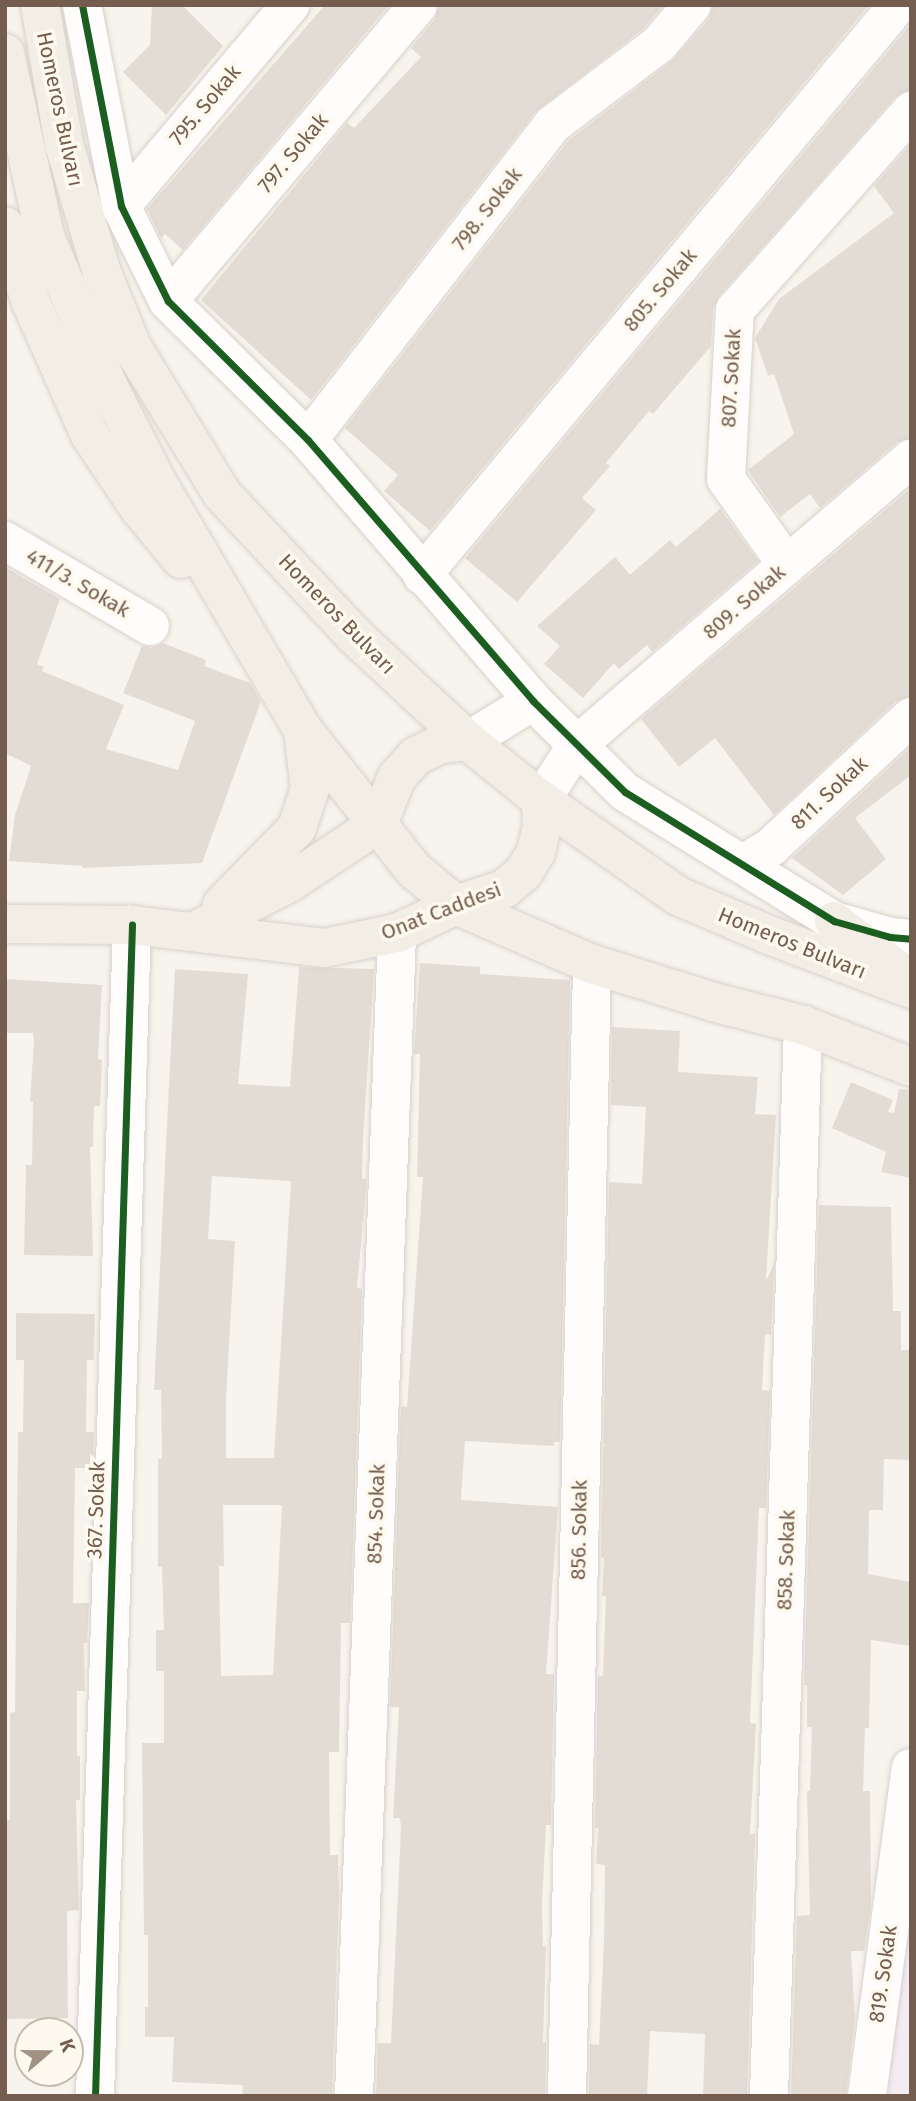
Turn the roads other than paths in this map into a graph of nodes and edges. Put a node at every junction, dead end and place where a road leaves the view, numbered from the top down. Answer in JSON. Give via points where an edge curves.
{"nodes":[{"id":1,"x":40,"y":5,"type":"edge"},
{"id":2,"x":82,"y":5,"type":"edge"},
{"id":3,"x":290,"y":5,"type":"edge"},
{"id":4,"x":418,"y":5,"type":"edge"},
{"id":5,"x":692,"y":5,"type":"edge"},
{"id":6,"x":898,"y":5,"type":"edge"},
{"id":7,"x":5,"y":53,"type":"edge"},
{"id":8,"x":911,"y":111,"type":"edge"},
{"id":9,"x":121,"y":206,"type":"junction"},
{"id":10,"x":5,"y":226,"type":"edge"},
{"id":11,"x":168,"y":301,"type":"junction"},
{"id":12,"x":308,"y":440,"type":"junction"},
{"id":13,"x":911,"y":459,"type":"edge"},
{"id":14,"x":5,"y":541,"type":"edge"},
{"id":15,"x":787,"y":565,"type":"junction"},
{"id":16,"x":422,"y":575,"type":"junction"},
{"id":17,"x":150,"y":625,"type":"dead end"},
{"id":18,"x":252,"y":644,"type":"junction"},
{"id":19,"x":533,"y":701,"type":"junction"},
{"id":20,"x":911,"y":717,"type":"edge"},
{"id":21,"x":303,"y":730,"type":"junction"},
{"id":22,"x":468,"y":741,"type":"junction"},
{"id":23,"x":578,"y":745,"type":"junction"},
{"id":24,"x":541,"y":800,"type":"junction"},
{"id":25,"x":378,"y":824,"type":"junction"},
{"id":26,"x":743,"y":864,"type":"junction"},
{"id":27,"x":456,"y":905,"type":"junction"},
{"id":28,"x":834,"y":921,"type":"junction"},
{"id":29,"x":5,"y":925,"type":"edge"},
{"id":30,"x":132,"y":925,"type":"junction"},
{"id":31,"x":195,"y":931,"type":"junction"},
{"id":32,"x":397,"y":933,"type":"junction"},
{"id":33,"x":911,"y":939,"type":"edge"},
{"id":34,"x":592,"y":964,"type":"junction"},
{"id":35,"x":911,"y":981,"type":"edge"},
{"id":36,"x":911,"y":989,"type":"edge"},
{"id":37,"x":803,"y":1025,"type":"junction"},
{"id":38,"x":911,"y":1067,"type":"edge"},
{"id":39,"x":911,"y":1768,"type":"edge"},
{"id":40,"x":95,"y":2096,"type":"edge"},
{"id":41,"x":354,"y":2096,"type":"edge"},
{"id":42,"x":567,"y":2096,"type":"edge"},
{"id":43,"x":769,"y":2096,"type":"edge"},
{"id":44,"x":867,"y":2096,"type":"edge"}],
"edges":[{"from":1,"to":22,"type":"main road","name":"Homeros Bulvarı","via":[[75,184],[102,273],[132,347],[222,494],[355,636]]},
{"from":2,"to":9,"type":"street"},
{"from":3,"to":9,"type":"street","name":"795. Sokak"},
{"from":4,"to":11,"type":"street","name":"797. Sokak"},
{"from":5,"to":12,"type":"street","name":"798. Sokak","via":[[659,44],[552,125]]},
{"from":6,"to":16,"type":"street","name":"805. Sokak"},
{"from":7,"to":18,"type":"main road","name":"Homeros Bulvarı","via":[[44,236],[145,458]]},
{"from":8,"to":15,"type":"street","name":"807. Sokak","via":[[735,310],[726,479]]},
{"from":9,"to":11,"type":"street"},
{"from":10,"to":18,"type":"main road","via":[[30,302],[90,435],[139,508]]},
{"from":11,"to":12,"type":"street"},
{"from":12,"to":16,"type":"street"},
{"from":13,"to":15,"type":"street","name":"809. Sokak"},
{"from":14,"to":17,"type":"street","name":"411/3. Sokak"},
{"from":15,"to":23,"type":"street","name":"809. Sokak"},
{"from":16,"to":19,"type":"street"},
{"from":18,"to":21,"type":"main road","name":"Homeros Bulvarı"},
{"from":19,"to":22,"type":"street"},
{"from":19,"to":23,"type":"street"},
{"from":20,"to":26,"type":"street","name":"811. Sokak","via":[[771,847]]},
{"from":21,"to":25,"type":"main road","name":"Homeros Bulvarı"},
{"from":21,"to":31,"type":"main road","via":[[310,789],[297,828]]},
{"from":22,"to":24,"type":"main road","name":"Homeros Bulvarı"},
{"from":22,"to":25,"type":"main road","via":[[441,744],[416,756],[397,777]]},
{"from":23,"to":24,"type":"street","name":"809. Sokak"},
{"from":23,"to":26,"type":"street","via":[[625,792]]},
{"from":24,"to":27,"type":"main road","name":"Onat Caddesi","via":[[542,827],[536,852],[523,873],[504,889]]},
{"from":24,"to":36,"type":"main road","name":"Homeros Bulvarı","via":[[678,896]]},
{"from":25,"to":27,"type":"main road","name":"Homeros Bulvarı","via":[[414,870]]},
{"from":25,"to":31,"type":"main road","via":[[289,883]]},
{"from":26,"to":28,"type":"street"},
{"from":27,"to":32,"type":"main road","name":"Onat Caddesi"},
{"from":27,"to":34,"type":"main road","name":"Homeros Bulvarı"},
{"from":28,"to":33,"type":"street"},
{"from":28,"to":35,"type":"main road"},
{"from":29,"to":30,"type":"main road","name":"Onat Caddesi"},
{"from":30,"to":31,"type":"main road","name":"Onat Caddesi"},
{"from":30,"to":40,"type":"street","name":"367. Sokak"},
{"from":31,"to":32,"type":"main road","name":"Onat Caddesi","via":[[324,948]]},
{"from":32,"to":41,"type":"street","name":"854. Sokak"},
{"from":34,"to":37,"type":"main road","name":"Homeros Bulvarı"},
{"from":34,"to":42,"type":"street","name":"856. Sokak"},
{"from":37,"to":38,"type":"main road"},
{"from":37,"to":43,"type":"street","name":"858. Sokak"},
{"from":39,"to":44,"type":"street","name":"819. Sokak"}]}
